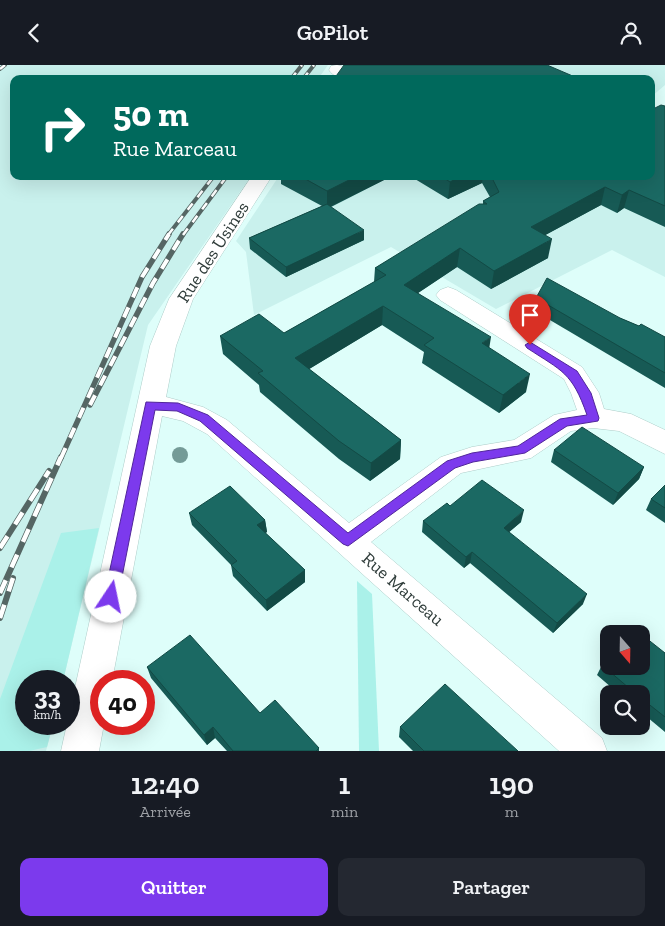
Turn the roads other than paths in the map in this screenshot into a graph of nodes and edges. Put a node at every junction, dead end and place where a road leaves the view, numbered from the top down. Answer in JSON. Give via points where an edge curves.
{"nodes":[{"id":1,"x":336,"y":71,"type":"edge"},
{"id":2,"x":353,"y":75,"type":"edge"},
{"id":3,"x":259,"y":180,"type":"edge"},
{"id":4,"x":448,"y":295,"type":"dead end"},
{"id":5,"x":150,"y":405,"type":"junction"},
{"id":6,"x":594,"y":418,"type":"junction"},
{"id":7,"x":665,"y":443,"type":"edge"},
{"id":8,"x":348,"y":541,"type":"junction"},
{"id":9,"x":80,"y":751,"type":"edge"},
{"id":10,"x":588,"y":751,"type":"edge"}],
"edges":[{"from":1,"to":2,"type":"street"},
{"from":3,"to":5,"type":"street","name":"Rue des Usines","via":[[188,287],[159,360]]},
{"from":4,"to":6,"type":"street","via":[[573,373]]},
{"from":5,"to":8,"type":"street","name":"Rue Marceau","via":[[178,407],[204,418]]},
{"from":5,"to":9,"type":"street"},
{"from":6,"to":7,"type":"street","via":[[634,426]]},
{"from":6,"to":8,"type":"street","via":[[564,422],[520,450],[451,465]]},
{"from":8,"to":10,"type":"street","name":"Rue Marceau"}]}
